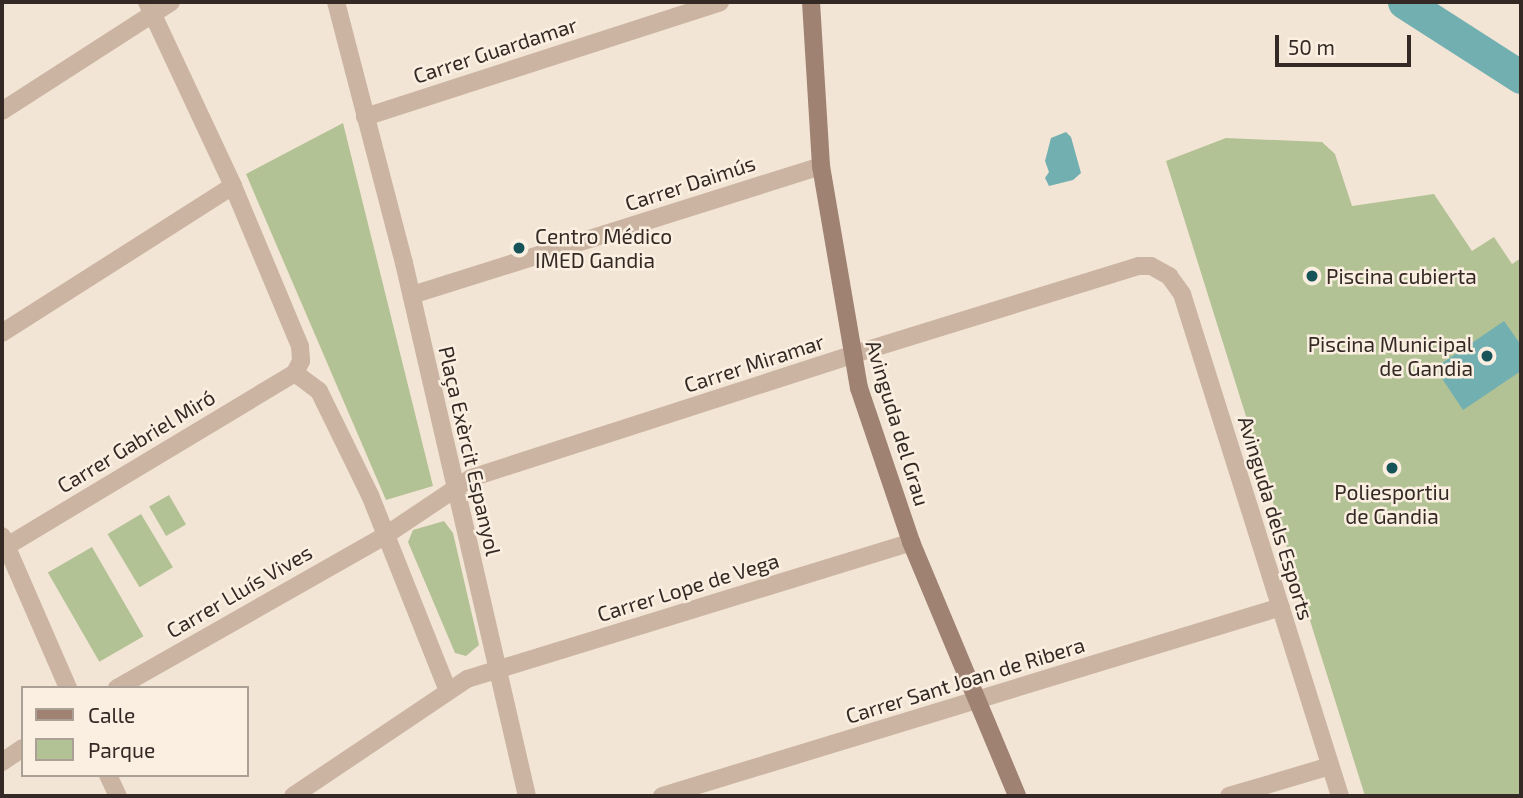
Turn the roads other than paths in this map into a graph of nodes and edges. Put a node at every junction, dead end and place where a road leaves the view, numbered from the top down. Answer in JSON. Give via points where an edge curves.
{"nodes":[{"id":1,"x":171,"y":2,"type":"edge"},
{"id":2,"x":336,"y":2,"type":"edge"},
{"id":3,"x":720,"y":2,"type":"edge"},
{"id":4,"x":811,"y":2,"type":"edge"},
{"id":5,"x":149,"y":7,"type":"edge"},
{"id":6,"x":2,"y":111,"type":"edge"},
{"id":7,"x":365,"y":117,"type":"junction"},
{"id":8,"x":821,"y":166,"type":"junction"},
{"id":9,"x":233,"y":186,"type":"junction"},
{"id":10,"x":1151,"y":266,"type":"joint"},
{"id":11,"x":412,"y":295,"type":"junction"},
{"id":12,"x":2,"y":333,"type":"edge"},
{"id":13,"x":851,"y":355,"type":"junction"},
{"id":14,"x":295,"y":373,"type":"junction"},
{"id":15,"x":454,"y":487,"type":"junction"},
{"id":16,"x":386,"y":534,"type":"junction"},
{"id":17,"x":911,"y":542,"type":"junction"},
{"id":18,"x":3,"y":543,"type":"edge"},
{"id":19,"x":1281,"y":607,"type":"junction"},
{"id":20,"x":498,"y":669,"type":"junction"},
{"id":21,"x":67,"y":686,"type":"edge"},
{"id":22,"x":120,"y":686,"type":"edge"},
{"id":23,"x":448,"y":691,"type":"junction"},
{"id":24,"x":975,"y":700,"type":"junction"},
{"id":25,"x":21,"y":749,"type":"edge"},
{"id":26,"x":2,"y":762,"type":"edge"},
{"id":27,"x":1330,"y":766,"type":"junction"},
{"id":28,"x":109,"y":777,"type":"edge"},
{"id":29,"x":118,"y":796,"type":"edge"},
{"id":30,"x":293,"y":796,"type":"edge"},
{"id":31,"x":527,"y":796,"type":"edge"},
{"id":32,"x":662,"y":796,"type":"edge"},
{"id":33,"x":1017,"y":796,"type":"edge"},
{"id":34,"x":1230,"y":796,"type":"edge"},
{"id":35,"x":1340,"y":796,"type":"edge"}],
"edges":[{"from":1,"to":5,"type":"street"},
{"from":2,"to":7,"type":"street","name":"Plaça Exèrcit Espanyol"},
{"from":3,"to":7,"type":"street","name":"Carrer Guardamar"},
{"from":4,"to":8,"type":"street","name":"Avinguda del Grau"},
{"from":5,"to":6,"type":"street"},
{"from":5,"to":9,"type":"street"},
{"from":7,"to":11,"type":"street","name":"Plaça Exèrcit Espanyol"},
{"from":8,"to":11,"type":"street","name":"Carrer Daimús"},
{"from":8,"to":13,"type":"street","name":"Avinguda del Grau"},
{"from":9,"to":12,"type":"street"},
{"from":9,"to":14,"type":"street","via":[[300,346],[301,361]]},
{"from":10,"to":13,"type":"street","name":"Carrer Miramar"},
{"from":10,"to":19,"type":"street","name":"Avinguda dels Esports","via":[[1169,276],[1182,294]]},
{"from":11,"to":15,"type":"street","name":"Plaça Exèrcit Espanyol"},
{"from":13,"to":15,"type":"street","name":"Carrer Miramar"},
{"from":13,"to":17,"type":"street","name":"Avinguda del Grau"},
{"from":14,"to":16,"type":"street","via":[[319,391]]},
{"from":14,"to":18,"type":"street","name":"Carrer Gabriel Miró"},
{"from":15,"to":16,"type":"street","name":"Carrer Miramar"},
{"from":15,"to":20,"type":"street","name":"Plaça Exèrcit Espanyol"},
{"from":16,"to":22,"type":"street","name":"Carrer Lluís Vives"},
{"from":16,"to":23,"type":"street"},
{"from":17,"to":20,"type":"street","name":"Carrer Lope de Vega"},
{"from":17,"to":24,"type":"street","name":"Avinguda del Grau"},
{"from":18,"to":21,"type":"street"},
{"from":19,"to":24,"type":"street","name":"Carrer Sant Joan de Ribera"},
{"from":19,"to":27,"type":"street","name":"Avinguda dels Esports"},
{"from":20,"to":23,"type":"street","name":"Carrer Lope de Vega"},
{"from":20,"to":31,"type":"street","name":"Plaça Exèrcit Espanyol"},
{"from":23,"to":30,"type":"street","name":"Carrer Lope de Vega"},
{"from":24,"to":32,"type":"street","name":"Carrer Sant Joan de Ribera"},
{"from":24,"to":33,"type":"street","name":"Avinguda del Grau"},
{"from":25,"to":26,"type":"street"},
{"from":27,"to":34,"type":"street"},
{"from":27,"to":35,"type":"street","name":"Avinguda dels Esports"},
{"from":28,"to":29,"type":"street"}]}
